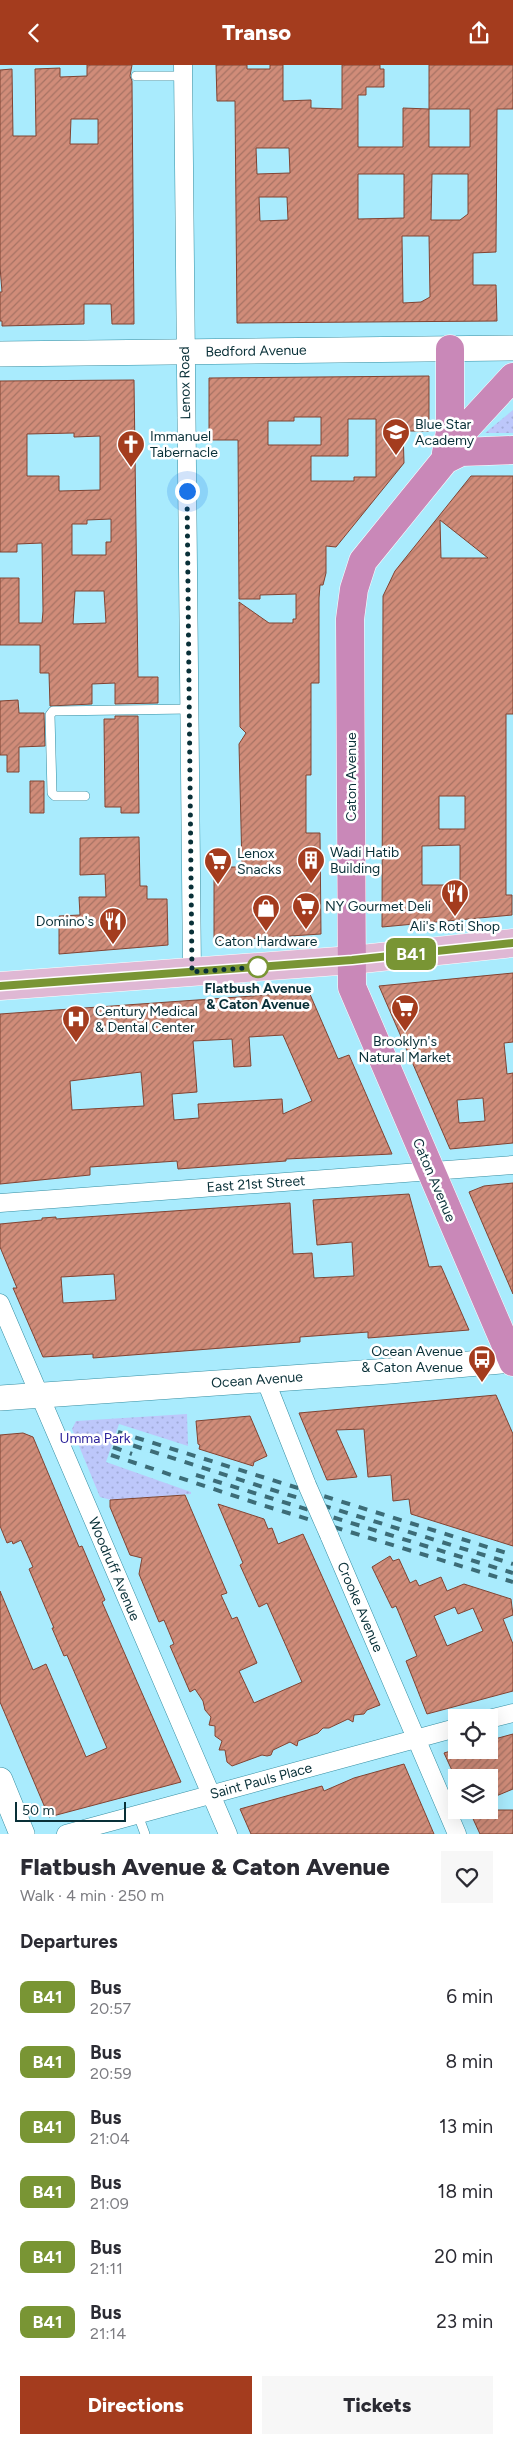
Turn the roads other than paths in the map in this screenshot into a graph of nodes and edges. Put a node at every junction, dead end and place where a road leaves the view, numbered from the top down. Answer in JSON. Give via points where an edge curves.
{"nodes":[{"id":1,"x":183,"y":70,"type":"edge"},
{"id":2,"x":136,"y":76,"type":"dead end"},
{"id":3,"x":513,"y":348,"type":"edge"},
{"id":4,"x":450,"y":349,"type":"junction"},
{"id":5,"x":185,"y":352,"type":"junction"},
{"id":6,"x":0,"y":354,"type":"edge"},
{"id":7,"x":513,"y":377,"type":"edge"},
{"id":8,"x":513,"y":450,"type":"edge"},
{"id":9,"x":445,"y":459,"type":"junction"},
{"id":10,"x":189,"y":709,"type":"junction"},
{"id":11,"x":85,"y":796,"type":"dead end"},
{"id":12,"x":513,"y":943,"type":"edge"},
{"id":13,"x":352,"y":960,"type":"junction"},
{"id":14,"x":192,"y":972,"type":"junction"},
{"id":15,"x":0,"y":986,"type":"edge"},
{"id":16,"x":513,"y":1165,"type":"edge"},
{"id":17,"x":430,"y":1171,"type":"junction"},
{"id":18,"x":0,"y":1203,"type":"edge"},
{"id":19,"x":0,"y":1303,"type":"edge"},
{"id":20,"x":513,"y":1361,"type":"edge"},
{"id":21,"x":265,"y":1379,"type":"junction"},
{"id":22,"x":39,"y":1395,"type":"junction"},
{"id":23,"x":0,"y":1398,"type":"edge"},
{"id":24,"x":513,"y":1713,"type":"edge"},
{"id":25,"x":498,"y":1717,"type":"edge"},
{"id":26,"x":448,"y":1730,"type":"edge"},
{"id":27,"x":416,"y":1739,"type":"junction"},
{"id":28,"x":0,"y":1780,"type":"edge"},
{"id":29,"x":212,"y":1795,"type":"junction"},
{"id":30,"x":138,"y":1815,"type":"junction"},
{"id":31,"x":22,"y":1834,"type":"edge"},
{"id":32,"x":66,"y":1834,"type":"edge"},
{"id":33,"x":145,"y":1834,"type":"edge"},
{"id":34,"x":228,"y":1834,"type":"edge"},
{"id":35,"x":457,"y":1834,"type":"edge"}],
"edges":[{"from":1,"to":2,"type":"lane"},
{"from":1,"to":5,"type":"street","name":"Lenox Road"},
{"from":3,"to":4,"type":"main road","name":"Bedford Avenue"},
{"from":4,"to":5,"type":"main road","name":"Bedford Avenue"},
{"from":4,"to":9,"type":"highway","via":[[450,432]]},
{"from":5,"to":6,"type":"main road","name":"Bedford Avenue"},
{"from":5,"to":10,"type":"street","name":"Lenox Road"},
{"from":7,"to":9,"type":"highway","name":"Caton Avenue","via":[[466,428]]},
{"from":8,"to":9,"type":"highway","via":[[461,452]]},
{"from":9,"to":13,"type":"highway","name":"Caton Avenue","via":[[363,561],[354,589],[350,619]]},
{"from":10,"to":11,"type":"lane","via":[[53,711],[50,715],[52,793],[54,796]]},
{"from":10,"to":14,"type":"street","name":"Lenox Road"},
{"from":12,"to":13,"type":"main road"},
{"from":13,"to":14,"type":"main road"},
{"from":13,"to":17,"type":"highway","name":"Caton Avenue","via":[[352,987]]},
{"from":14,"to":15,"type":"main road"},
{"from":16,"to":17,"type":"street","name":"East 21st Street"},
{"from":17,"to":18,"type":"street","name":"East 21st Street"},
{"from":17,"to":20,"type":"highway","name":"Caton Avenue"},
{"from":19,"to":22,"type":"street","name":"Woodruff Avenue"},
{"from":20,"to":21,"type":"main road","name":"Ocean Avenue"},
{"from":21,"to":22,"type":"main road","name":"Ocean Avenue"},
{"from":21,"to":27,"type":"street","name":"Crooke Avenue","bridge":true},
{"from":22,"to":23,"type":"main road","name":"Ocean Avenue"},
{"from":22,"to":29,"type":"street","name":"Woodruff Avenue"},
{"from":24,"to":25,"type":"street"},
{"from":26,"to":27,"type":"street","name":"Saint Pauls Place"},
{"from":27,"to":29,"type":"street","name":"Saint Pauls Place"},
{"from":27,"to":35,"type":"street","name":"Crooke Avenue"},
{"from":28,"to":31,"type":"main road"},
{"from":29,"to":30,"type":"street","name":"Saint Pauls Place"},
{"from":29,"to":34,"type":"street","name":"Woodruff Avenue"},
{"from":30,"to":32,"type":"street","name":"Saint Pauls Place"},
{"from":30,"to":33,"type":"lane"}]}
